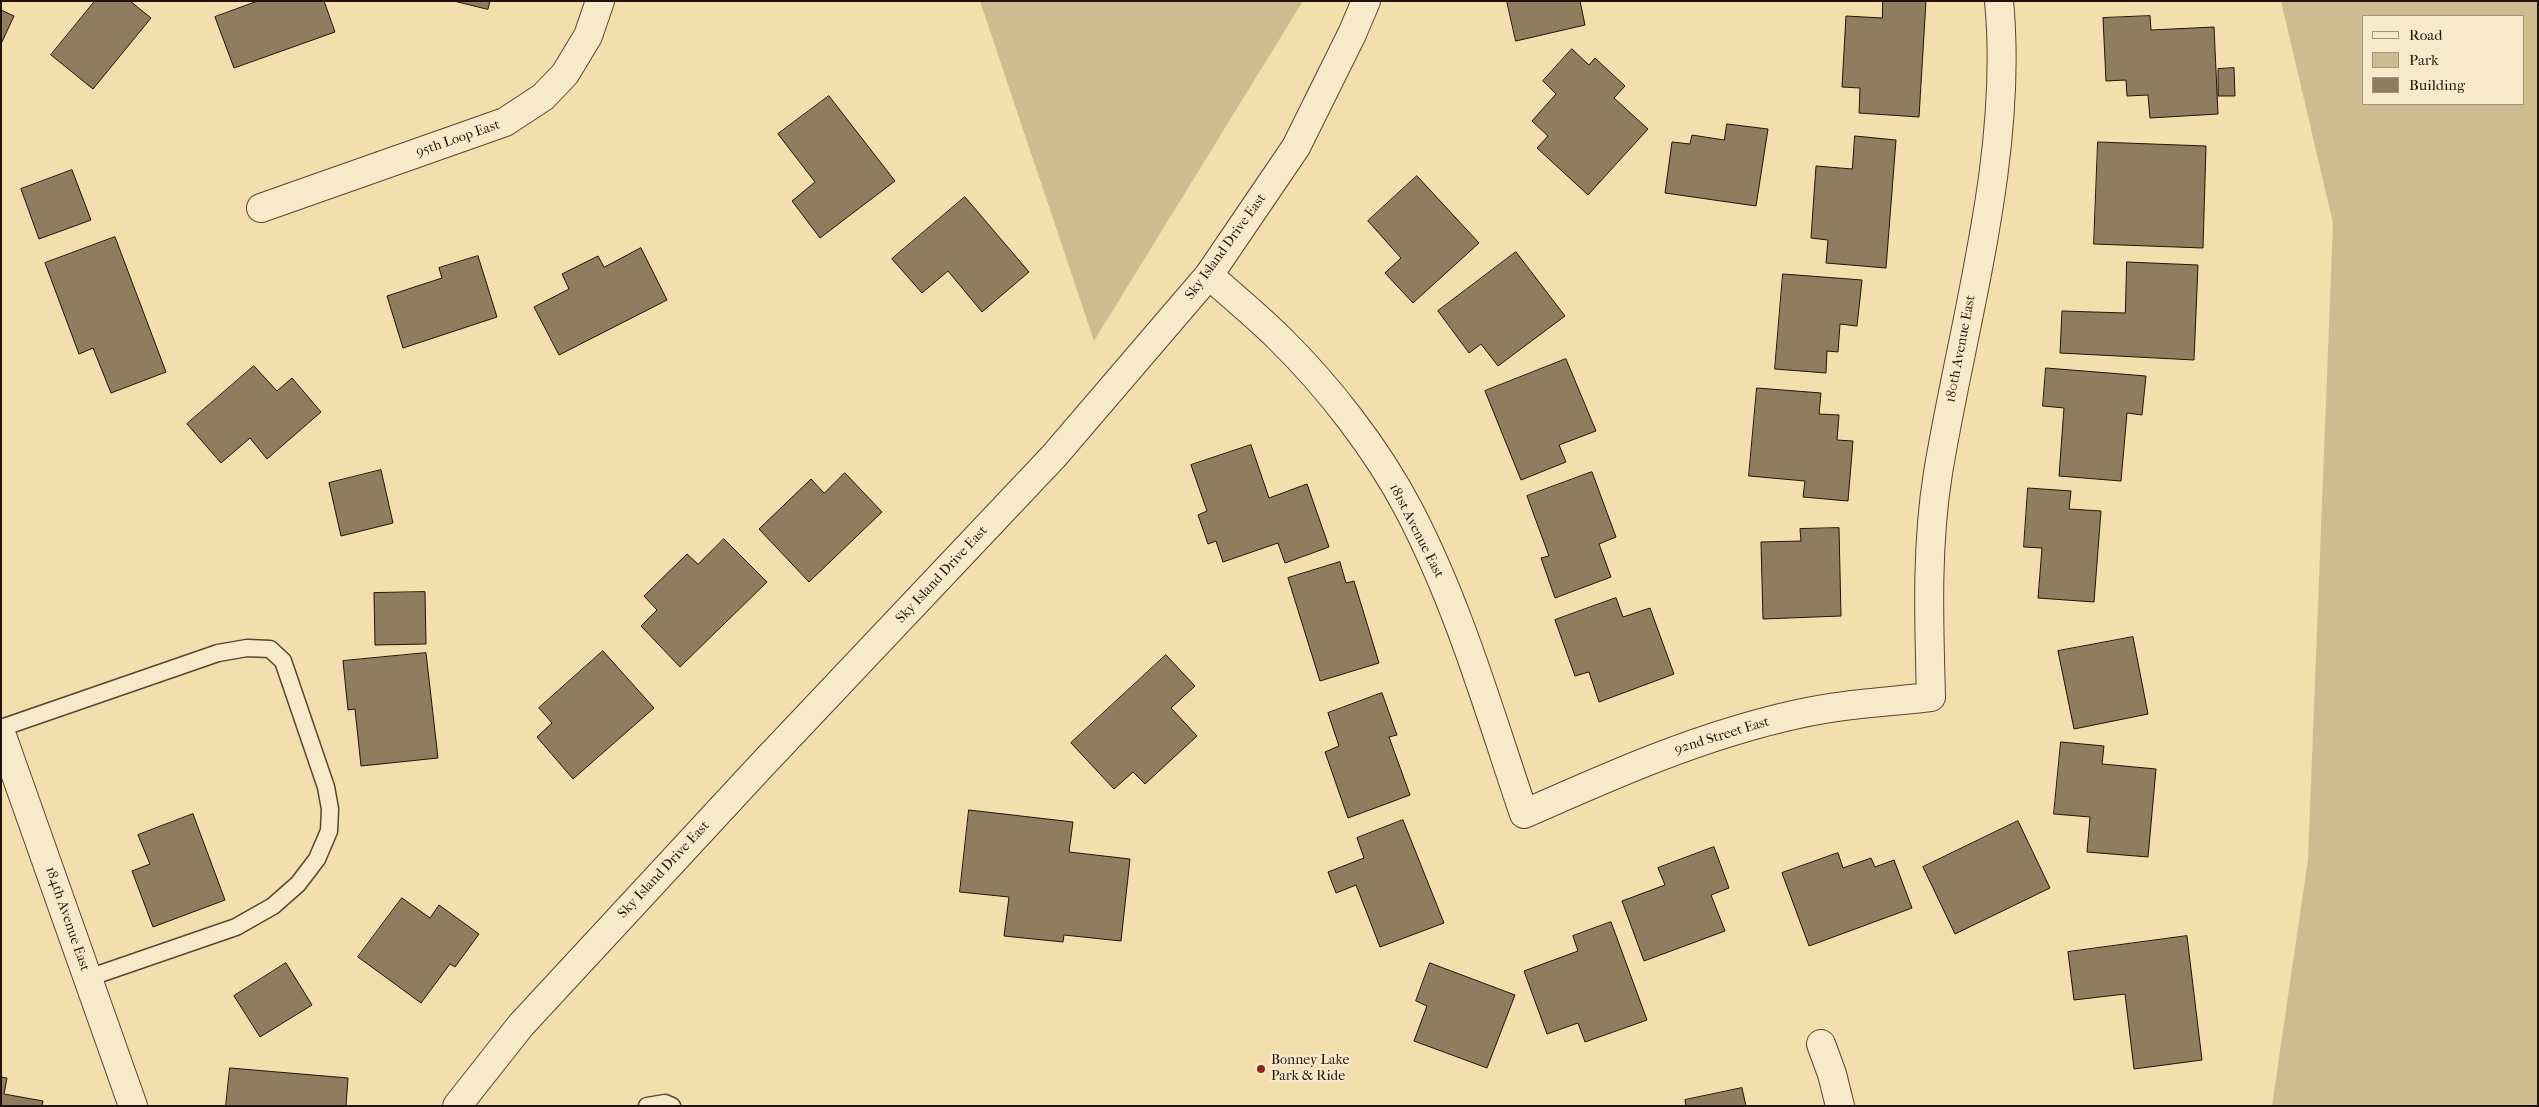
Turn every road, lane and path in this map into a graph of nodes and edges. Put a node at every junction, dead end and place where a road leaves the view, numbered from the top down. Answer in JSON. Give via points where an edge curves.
{"nodes":[{"id":1,"x":600,"y":1,"type":"edge"},
{"id":2,"x":1366,"y":1,"type":"edge"},
{"id":3,"x":1999,"y":1,"type":"edge"},
{"id":4,"x":261,"y":208,"type":"dead end"},
{"id":5,"x":1209,"y":275,"type":"junction"},
{"id":6,"x":1930,"y":696,"type":"joint"},
{"id":7,"x":1,"y":728,"type":"edge"},
{"id":8,"x":1,"y":733,"type":"edge"},
{"id":9,"x":1524,"y":814,"type":"joint"},
{"id":10,"x":88,"y":978,"type":"junction"},
{"id":11,"x":1821,"y":1044,"type":"dead end"},
{"id":12,"x":133,"y":1106,"type":"edge"},
{"id":13,"x":457,"y":1106,"type":"edge"},
{"id":14,"x":647,"y":1106,"type":"edge"},
{"id":15,"x":672,"y":1106,"type":"edge"},
{"id":16,"x":1840,"y":1106,"type":"edge"}],
"edges":[{"from":1,"to":4,"type":"street","name":"95th Loop East","via":[[588,36],[566,74],[543,97],[505,122]]},
{"from":2,"to":5,"type":"street","name":"Sky Island Drive East","via":[[1296,147]]},
{"from":3,"to":6,"type":"street","name":"180th Avenue East","via":[[2000,100],[1993,178],[1938,476],[1929,581]]},
{"from":5,"to":9,"type":"street","name":"181st Avenue East","via":[[1279,338],[1316,377],[1369,446],[1408,509],[1450,597]]},
{"from":5,"to":13,"type":"street","name":"Sky Island Drive East","via":[[1054,456],[528,1018]]},
{"from":6,"to":9,"type":"street","name":"92nd Street East","via":[[1800,713],[1709,737],[1641,762]]},
{"from":7,"to":10,"type":"lane","via":[[218,653],[247,648],[270,649],[286,670],[326,787],[330,809],[329,831],[317,859],[298,884],[273,906],[236,927]]},
{"from":8,"to":10,"type":"street","name":"184th Avenue East"},
{"from":10,"to":12,"type":"street","name":"184th Avenue East"},
{"from":11,"to":16,"type":"street"},
{"from":14,"to":15,"type":"lane","via":[[665,1103]]}]}
